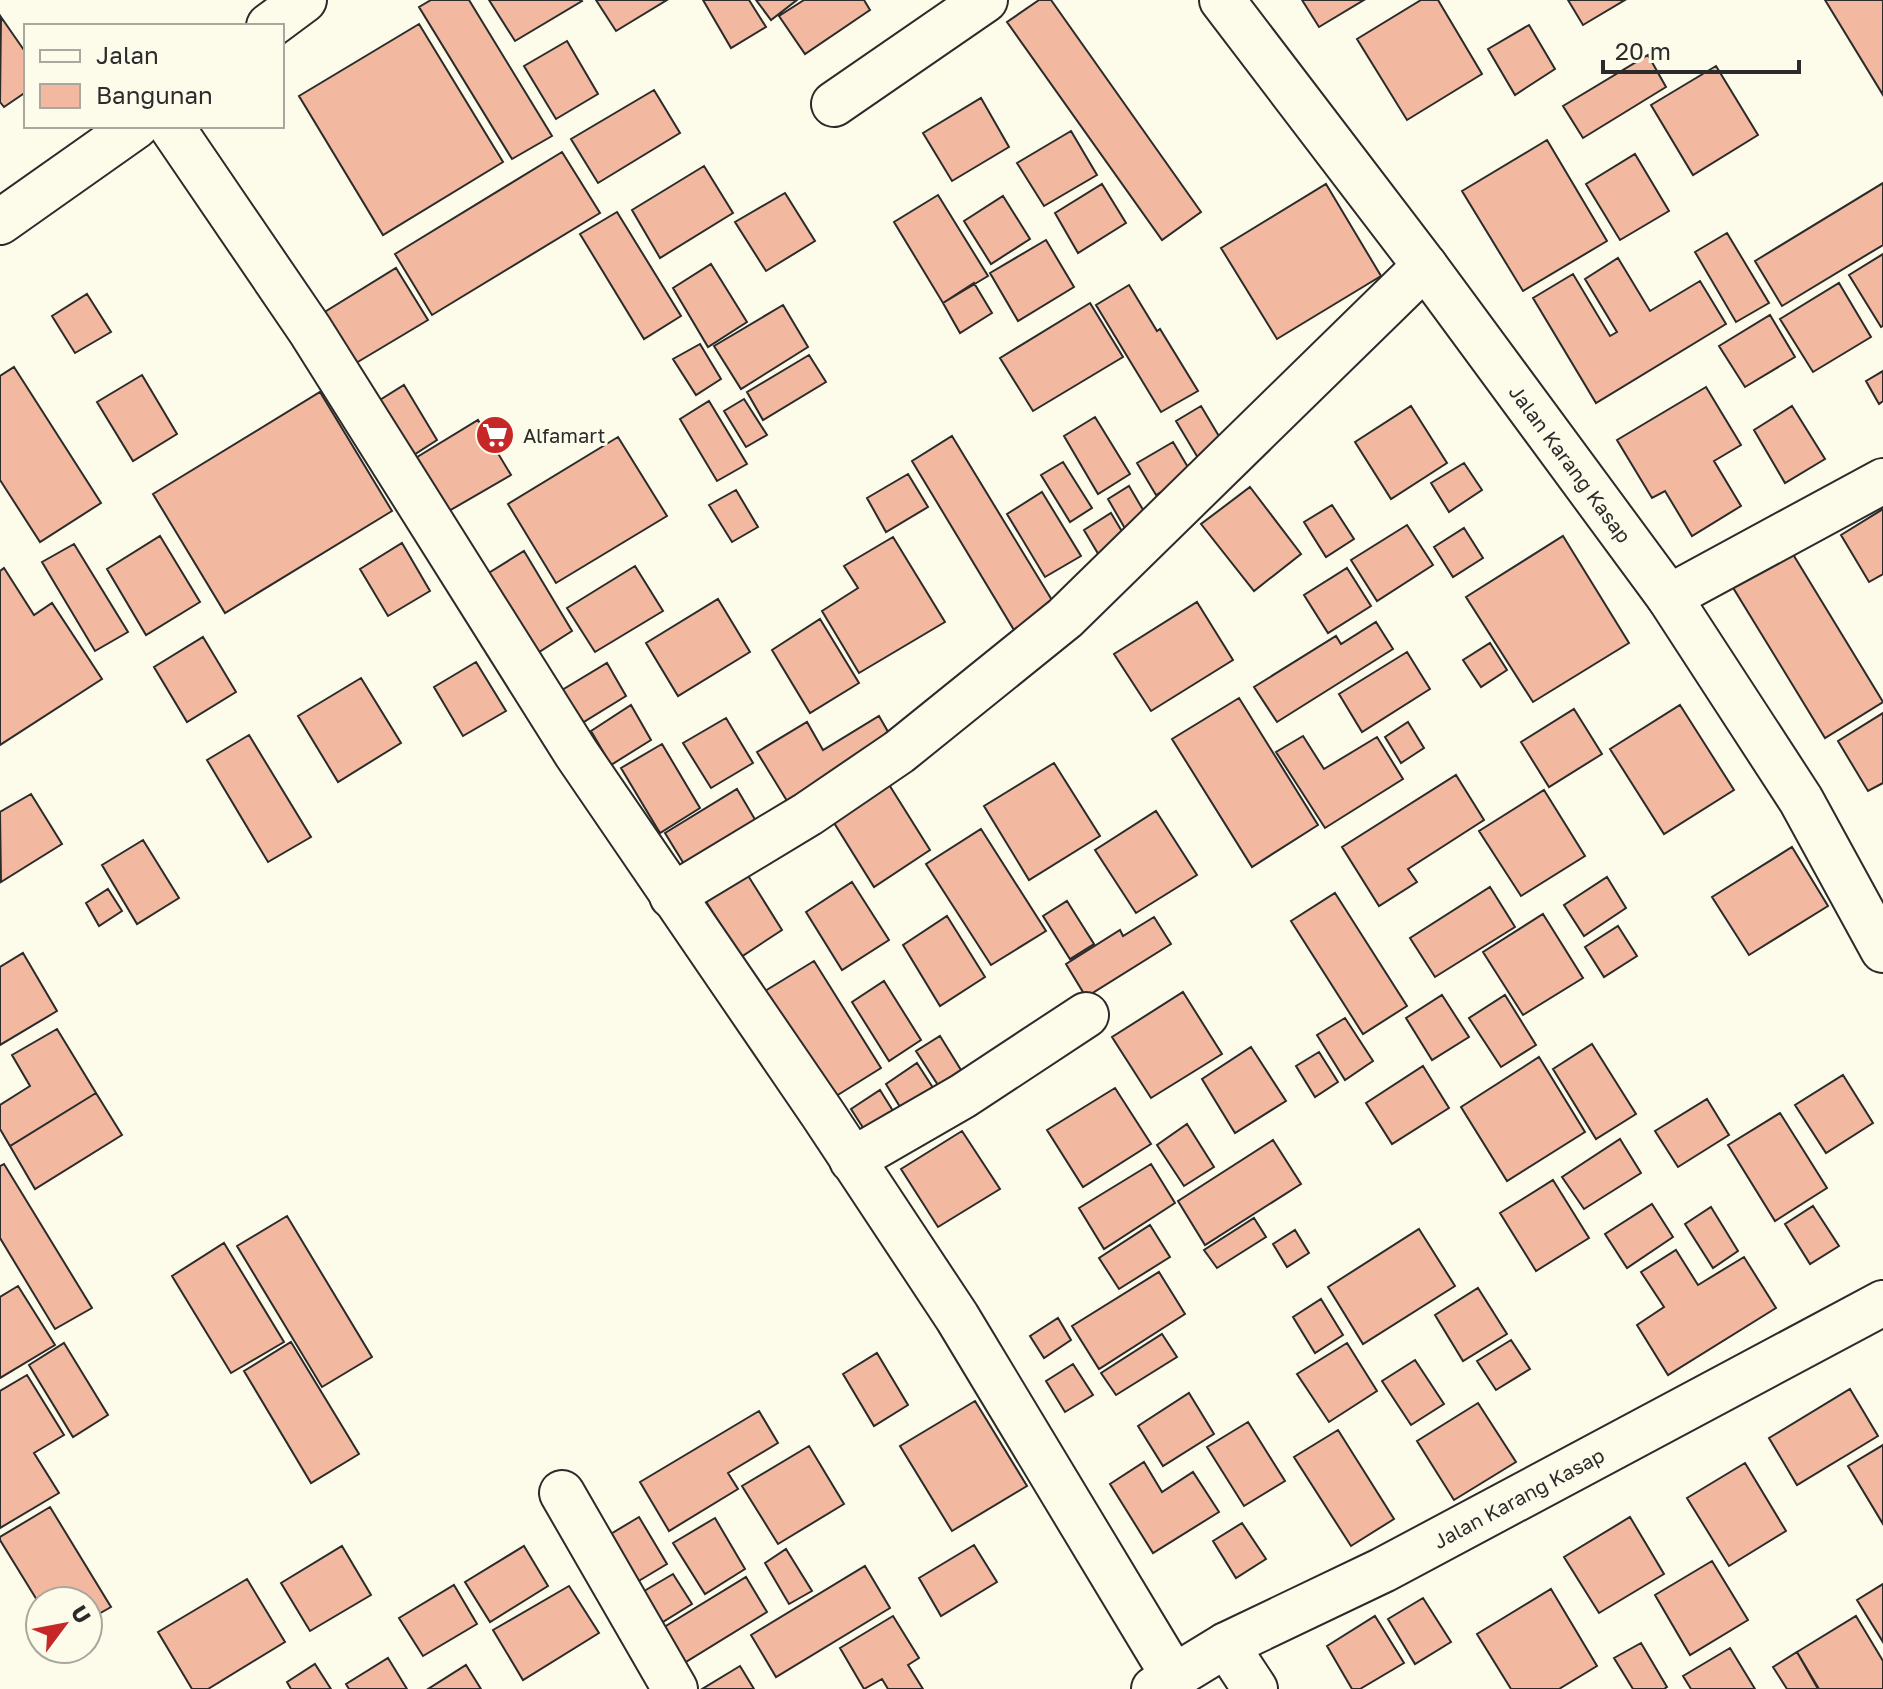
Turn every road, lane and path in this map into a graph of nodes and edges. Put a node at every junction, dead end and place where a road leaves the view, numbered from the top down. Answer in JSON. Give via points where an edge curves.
{"nodes":[{"id":1,"x":304,"y":0,"type":"edge"},
{"id":2,"x":985,"y":0,"type":"edge"},
{"id":3,"x":1222,"y":0,"type":"edge"},
{"id":4,"x":272,"y":24,"type":"edge"},
{"id":5,"x":834,"y":104,"type":"dead end"},
{"id":6,"x":133,"y":128,"type":"edge"},
{"id":7,"x":172,"y":128,"type":"edge"},
{"id":8,"x":0,"y":222,"type":"edge"},
{"id":9,"x":1425,"y":266,"type":"junction"},
{"id":10,"x":1883,"y":481,"type":"edge"},
{"id":11,"x":1669,"y":597,"type":"junction"},
{"id":12,"x":672,"y":896,"type":"junction"},
{"id":13,"x":1883,"y":950,"type":"edge"},
{"id":14,"x":1086,"y":1015,"type":"dead end"},
{"id":15,"x":852,"y":1160,"type":"junction"},
{"id":16,"x":1883,"y":1303,"type":"edge"},
{"id":17,"x":562,"y":1493,"type":"dead end"},
{"id":18,"x":1226,"y":1645,"type":"junction"},
{"id":19,"x":1164,"y":1683,"type":"edge"},
{"id":20,"x":675,"y":1689,"type":"edge"},
{"id":21,"x":1255,"y":1689,"type":"edge"}],
"edges":[{"from":1,"to":4,"type":"main road"},
{"from":2,"to":5,"type":"main road"},
{"from":3,"to":9,"type":"main road","name":"Jalan Karang Kasap"},
{"from":6,"to":8,"type":"main road"},
{"from":7,"to":12,"type":"main road","via":[[310,330]]},
{"from":9,"to":11,"type":"main road","name":"Jalan Karang Kasap"},
{"from":9,"to":12,"type":"main road","via":[[1065,618],[899,752]]},
{"from":10,"to":11,"type":"main road"},
{"from":11,"to":13,"type":"main road","name":"Jalan Karang Kasap","via":[[1801,800]]},
{"from":12,"to":15,"type":"main road"},
{"from":14,"to":15,"type":"main road","via":[[963,1096]]},
{"from":15,"to":19,"type":"main road","via":[[957,1317]]},
{"from":16,"to":18,"type":"main road","name":"Jalan Karang Kasap","via":[[1383,1570]]},
{"from":17,"to":20,"type":"main road"},
{"from":18,"to":19,"type":"main road","name":"Jalan Karang Kasap"},
{"from":18,"to":21,"type":"main road"}]}
